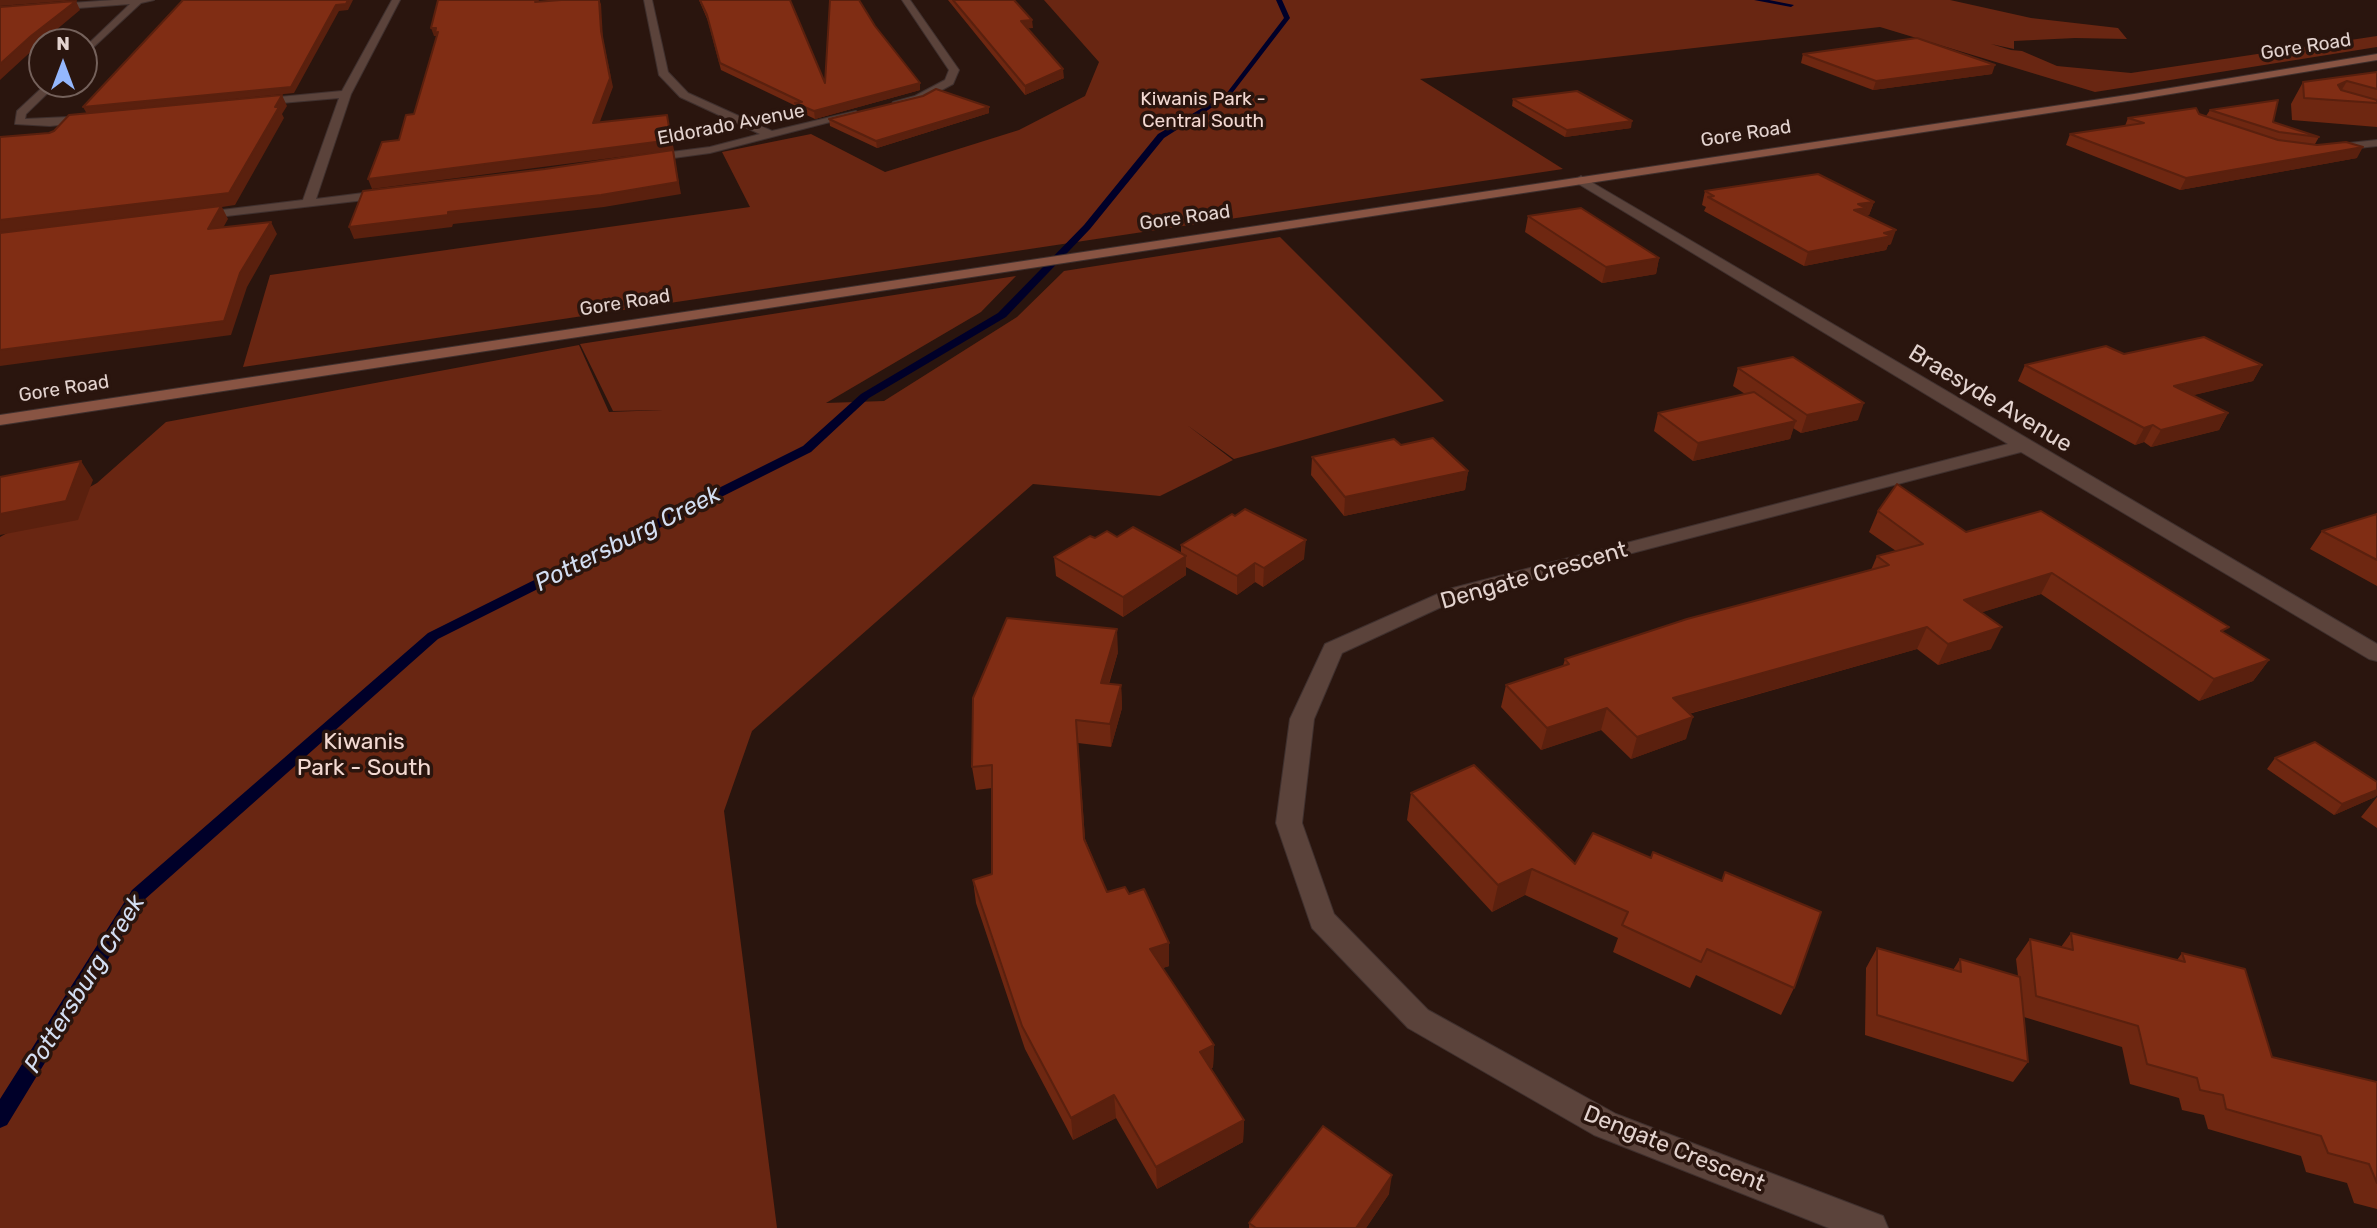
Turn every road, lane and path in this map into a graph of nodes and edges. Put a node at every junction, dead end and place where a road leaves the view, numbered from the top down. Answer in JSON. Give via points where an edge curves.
{"nodes":[{"id":1,"x":150,"y":0,"type":"edge"},
{"id":2,"x":397,"y":0,"type":"edge"},
{"id":3,"x":648,"y":0,"type":"edge"},
{"id":4,"x":906,"y":0,"type":"edge"},
{"id":5,"x":138,"y":1,"type":"edge"},
{"id":6,"x":0,"y":12,"type":"edge"},
{"id":7,"x":98,"y":40,"type":"edge"},
{"id":8,"x":2377,"y":57,"type":"edge"},
{"id":9,"x":346,"y":94,"type":"junction"},
{"id":10,"x":37,"y":98,"type":"edge"},
{"id":11,"x":252,"y":103,"type":"edge"},
{"id":12,"x":104,"y":118,"type":"edge"},
{"id":13,"x":771,"y":135,"type":"junction"},
{"id":14,"x":2377,"y":143,"type":"edge"},
{"id":15,"x":2311,"y":150,"type":"edge"},
{"id":16,"x":629,"y":162,"type":"edge"},
{"id":17,"x":1581,"y":180,"type":"junction"},
{"id":18,"x":401,"y":192,"type":"edge"},
{"id":19,"x":308,"y":203,"type":"junction"},
{"id":20,"x":187,"y":218,"type":"edge"},
{"id":21,"x":0,"y":420,"type":"edge"},
{"id":22,"x":2023,"y":446,"type":"junction"},
{"id":23,"x":2377,"y":654,"type":"edge"},
{"id":24,"x":1871,"y":1228,"type":"edge"}],
"edges":[{"from":1,"to":5,"type":"street"},
{"from":2,"to":9,"type":"street"},
{"from":3,"to":13,"type":"street","via":[[663,73],[684,95]]},
{"from":4,"to":13,"type":"street","name":"Eldorado Avenue","via":[[954,70],[949,82],[919,98]]},
{"from":5,"to":6,"type":"street"},
{"from":5,"to":7,"type":"street"},
{"from":8,"to":17,"type":"main road","name":"Gore Road"},
{"from":9,"to":11,"type":"street"},
{"from":9,"to":19,"type":"street"},
{"from":10,"to":12,"type":"street","via":[[21,113],[19,122]]},
{"from":13,"to":16,"type":"street","name":"Eldorado Avenue"},
{"from":14,"to":15,"type":"street"},
{"from":17,"to":21,"type":"main road","name":"Gore Road"},
{"from":17,"to":22,"type":"street","name":"Braesyde Avenue"},
{"from":18,"to":19,"type":"street"},
{"from":19,"to":20,"type":"street"},
{"from":22,"to":23,"type":"street","name":"Braesyde Avenue"},
{"from":22,"to":24,"type":"street","name":"Dengate Crescent","via":[[1456,593],[1333,649],[1302,719],[1289,823],[1321,920],[1418,1019],[1605,1125]]}]}
